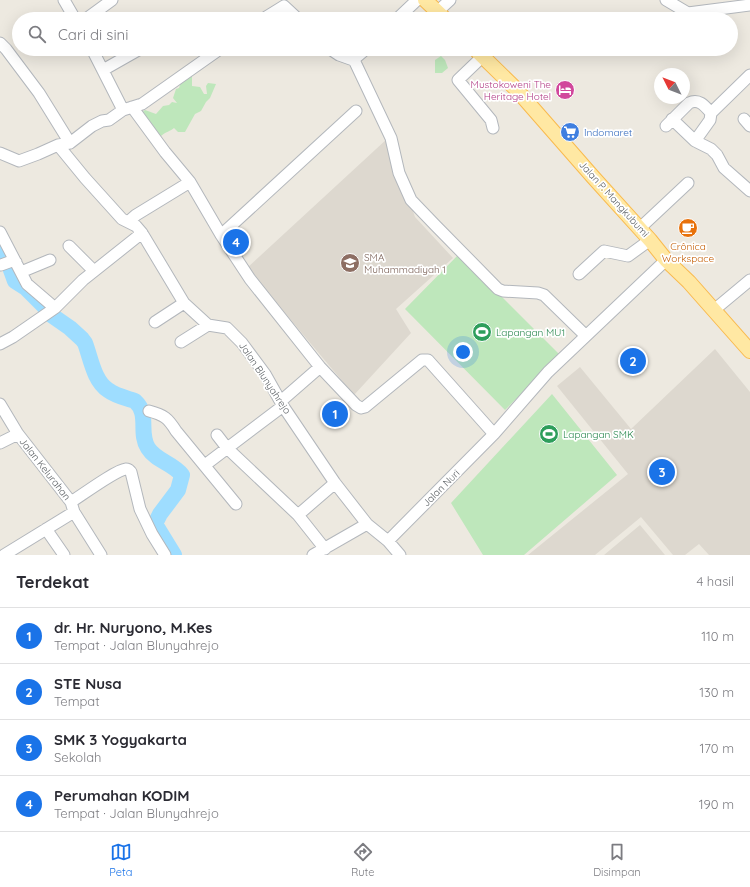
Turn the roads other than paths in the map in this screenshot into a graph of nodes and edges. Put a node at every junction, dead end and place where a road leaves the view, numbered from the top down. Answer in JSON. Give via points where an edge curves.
{"nodes":[{"id":1,"x":64,"y":0,"type":"edge"},
{"id":2,"x":112,"y":0,"type":"edge"},
{"id":3,"x":417,"y":0,"type":"edge"},
{"id":4,"x":425,"y":0,"type":"edge"},
{"id":5,"x":450,"y":0,"type":"edge"},
{"id":6,"x":666,"y":0,"type":"edge"},
{"id":7,"x":282,"y":3,"type":"edge"},
{"id":8,"x":750,"y":5,"type":"edge"},
{"id":9,"x":71,"y":12,"type":"edge"},
{"id":10,"x":96,"y":12,"type":"edge"},
{"id":11,"x":271,"y":12,"type":"edge"},
{"id":12,"x":291,"y":12,"type":"edge"},
{"id":13,"x":404,"y":12,"type":"edge"},
{"id":14,"x":438,"y":12,"type":"edge"},
{"id":15,"x":443,"y":12,"type":"edge"},
{"id":16,"x":686,"y":12,"type":"edge"},
{"id":17,"x":696,"y":12,"type":"edge"},
{"id":18,"x":0,"y":43,"type":"edge"},
{"id":19,"x":96,"y":56,"type":"edge"},
{"id":20,"x":128,"y":56,"type":"edge"},
{"id":21,"x":210,"y":56,"type":"edge"},
{"id":22,"x":339,"y":56,"type":"edge"},
{"id":23,"x":358,"y":56,"type":"edge"},
{"id":24,"x":477,"y":56,"type":"edge"},
{"id":25,"x":482,"y":56,"type":"edge"},
{"id":26,"x":354,"y":60,"type":"junction"},
{"id":27,"x":103,"y":70,"type":"junction"},
{"id":28,"x":750,"y":75,"type":"edge"},
{"id":29,"x":127,"y":109,"type":"junction"},
{"id":30,"x":356,"y":111,"type":"dead end"},
{"id":31,"x":711,"y":113,"type":"junction"},
{"id":32,"x":493,"y":128,"type":"dead end"},
{"id":33,"x":695,"y":141,"type":"junction"},
{"id":34,"x":70,"y":143,"type":"junction"},
{"id":35,"x":58,"y":145,"type":"junction"},
{"id":36,"x":0,"y":153,"type":"edge"},
{"id":37,"x":190,"y":182,"type":"junction"},
{"id":38,"x":688,"y":183,"type":"dead end"},
{"id":39,"x":750,"y":191,"type":"edge"},
{"id":40,"x":128,"y":222,"type":"junction"},
{"id":41,"x":640,"y":228,"type":"junction"},
{"id":42,"x":0,"y":232,"type":"edge"},
{"id":43,"x":142,"y":233,"type":"junction"},
{"id":44,"x":221,"y":235,"type":"junction"},
{"id":45,"x":650,"y":240,"type":"junction"},
{"id":46,"x":69,"y":246,"type":"dead end"},
{"id":47,"x":50,"y":260,"type":"dead end"},
{"id":48,"x":666,"y":260,"type":"junction"},
{"id":49,"x":11,"y":265,"type":"edge"},
{"id":50,"x":94,"y":271,"type":"junction"},
{"id":51,"x":579,"y":274,"type":"dead end"},
{"id":52,"x":750,"y":280,"type":"edge"},
{"id":53,"x":184,"y":303,"type":"junction"},
{"id":54,"x":55,"y":308,"type":"junction"},
{"id":55,"x":714,"y":310,"type":"junction"},
{"id":56,"x":155,"y":322,"type":"dead end"},
{"id":57,"x":208,"y":325,"type":"junction"},
{"id":58,"x":586,"y":336,"type":"junction"},
{"id":59,"x":181,"y":342,"type":"dead end"},
{"id":60,"x":0,"y":344,"type":"edge"},
{"id":61,"x":750,"y":350,"type":"edge"},
{"id":62,"x":320,"y":367,"type":"junction"},
{"id":63,"x":0,"y":404,"type":"edge"},
{"id":64,"x":282,"y":404,"type":"junction"},
{"id":65,"x":149,"y":411,"type":"dead end"},
{"id":66,"x":18,"y":434,"type":"junction"},
{"id":67,"x":494,"y":434,"type":"junction"},
{"id":68,"x":217,"y":435,"type":"dead end"},
{"id":69,"x":0,"y":443,"type":"edge"},
{"id":70,"x":227,"y":448,"type":"junction"},
{"id":71,"x":205,"y":465,"type":"junction"},
{"id":72,"x":335,"y":483,"type":"junction"},
{"id":73,"x":236,"y":504,"type":"dead end"},
{"id":74,"x":72,"y":507,"type":"junction"},
{"id":75,"x":298,"y":515,"type":"junction"},
{"id":76,"x":367,"y":524,"type":"junction"},
{"id":77,"x":46,"y":529,"type":"junction"},
{"id":78,"x":388,"y":542,"type":"junction"},
{"id":79,"x":325,"y":549,"type":"junction"},
{"id":80,"x":11,"y":553,"type":"edge"},
{"id":81,"x":99,"y":554,"type":"edge"},
{"id":82,"x":64,"y":555,"type":"edge"},
{"id":83,"x":164,"y":555,"type":"edge"},
{"id":84,"x":313,"y":555,"type":"edge"},
{"id":85,"x":400,"y":555,"type":"edge"}],
"edges":[{"from":1,"to":9,"type":"street"},
{"from":2,"to":10,"type":"street"},
{"from":3,"to":13,"type":"street"},
{"from":4,"to":14,"type":"main road"},
{"from":5,"to":15,"type":"street"},
{"from":6,"to":16,"type":"street"},
{"from":7,"to":11,"type":"street"},
{"from":7,"to":12,"type":"street"},
{"from":8,"to":17,"type":"street"},
{"from":18,"to":34,"type":"street","via":[[39,94]]},
{"from":19,"to":27,"type":"street"},
{"from":20,"to":27,"type":"street"},
{"from":21,"to":29,"type":"street","via":[[142,104]]},
{"from":22,"to":26,"type":"street"},
{"from":23,"to":26,"type":"street"},
{"from":24,"to":32,"type":"street","via":[[458,80],[491,120]]},
{"from":25,"to":41,"type":"main road","name":"Jalan P. Mangkubumi","via":[[516,89]]},
{"from":26,"to":58,"type":"street","via":[[391,138],[400,173],[411,200],[498,289],[544,295]]},
{"from":27,"to":29,"type":"street"},
{"from":28,"to":31,"type":"street"},
{"from":29,"to":34,"type":"street","via":[[109,120],[92,126]]},
{"from":29,"to":37,"type":"street"},
{"from":30,"to":44,"type":"street"},
{"from":31,"to":33,"type":"street","via":[[710,120]]},
{"from":31,"to":33,"type":"street","via":[[700,101],[694,100],[669,122]]},
{"from":33,"to":39,"type":"street","via":[[717,154],[724,168]]},
{"from":34,"to":35,"type":"street"},
{"from":35,"to":36,"type":"street","via":[[19,161]]},
{"from":35,"to":40,"type":"street","via":[[99,194],[122,219]]},
{"from":37,"to":40,"type":"street"},
{"from":37,"to":44,"type":"street"},
{"from":38,"to":41,"type":"street"},
{"from":40,"to":43,"type":"street"},
{"from":41,"to":45,"type":"main road","name":"Jalan P. Mangkubumi"},
{"from":42,"to":49,"type":"street"},
{"from":43,"to":50,"type":"street"},
{"from":43,"to":53,"type":"street"},
{"from":44,"to":62,"type":"street","via":[[250,279]]},
{"from":45,"to":48,"type":"main road","name":"Jalan P. Mangkubumi"},
{"from":45,"to":51,"type":"street","via":[[628,256],[604,251]]},
{"from":46,"to":50,"type":"street"},
{"from":47,"to":49,"type":"street"},
{"from":48,"to":55,"type":"main road","name":"Jalan P. Mangkubumi"},
{"from":48,"to":58,"type":"street","name":"Jalan Nuri"},
{"from":49,"to":54,"type":"street","via":[[27,284]]},
{"from":50,"to":54,"type":"street"},
{"from":52,"to":55,"type":"street"},
{"from":53,"to":56,"type":"street"},
{"from":53,"to":57,"type":"street"},
{"from":54,"to":60,"type":"street"},
{"from":55,"to":61,"type":"main road","name":"Jalan P. Mangkubumi"},
{"from":57,"to":59,"type":"street"},
{"from":57,"to":64,"type":"street","name":"Jalan Blunyahrejo","via":[[227,328],[234,334],[265,374]]},
{"from":58,"to":67,"type":"street","name":"Jalan Nuri","via":[[548,372]]},
{"from":62,"to":64,"type":"street"},
{"from":62,"to":67,"type":"street","via":[[361,408],[422,360],[428,360]]},
{"from":63,"to":66,"type":"street","name":"Jalan Kelurahan"},
{"from":64,"to":70,"type":"street","via":[[251,432]]},
{"from":64,"to":72,"type":"street","name":"Jalan Blunyahrejo"},
{"from":65,"to":71,"type":"street","via":[[166,418]]},
{"from":66,"to":69,"type":"street"},
{"from":66,"to":74,"type":"street","name":"Jalan Kelurahan"},
{"from":67,"to":78,"type":"street","name":"Jalan Nuri"},
{"from":68,"to":70,"type":"street"},
{"from":70,"to":71,"type":"street"},
{"from":70,"to":75,"type":"street"},
{"from":71,"to":73,"type":"street"},
{"from":72,"to":75,"type":"street"},
{"from":72,"to":76,"type":"street","name":"Jalan Blunyahrejo"},
{"from":74,"to":77,"type":"street"},
{"from":74,"to":81,"type":"street","name":"Jalan Kelurahan"},
{"from":74,"to":83,"type":"street","via":[[115,474],[128,469],[131,472],[140,509]]},
{"from":75,"to":79,"type":"street"},
{"from":76,"to":78,"type":"street","name":"Jalan Blunyahrejo"},
{"from":76,"to":79,"type":"street"},
{"from":77,"to":80,"type":"street"},
{"from":77,"to":82,"type":"street"},
{"from":78,"to":85,"type":"street","name":"Jalan Blunyahrejo"},
{"from":79,"to":84,"type":"street"}]}
